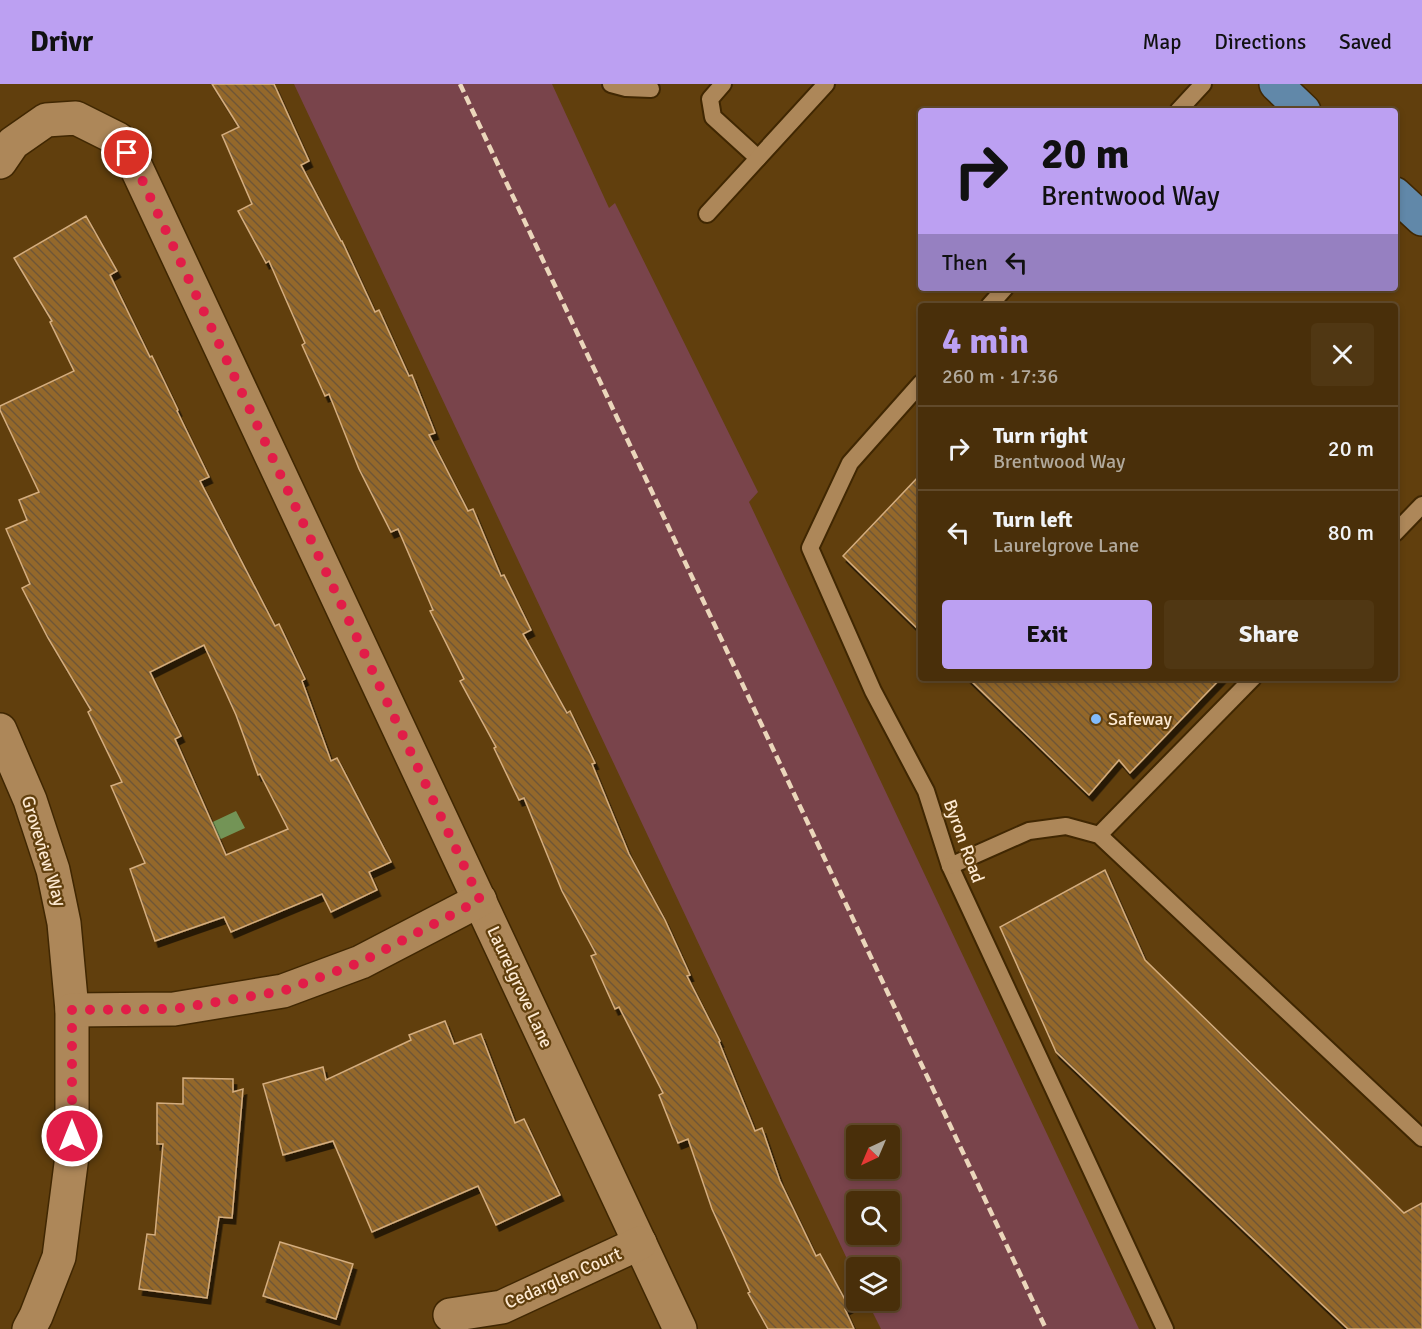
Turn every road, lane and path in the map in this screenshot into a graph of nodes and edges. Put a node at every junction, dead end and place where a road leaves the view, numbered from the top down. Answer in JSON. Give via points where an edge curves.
{"nodes":[{"id":1,"x":611,"y":84,"type":"edge"},
{"id":2,"x":723,"y":84,"type":"edge"},
{"id":3,"x":826,"y":84,"type":"edge"},
{"id":4,"x":1203,"y":84,"type":"edge"},
{"id":5,"x":1276,"y":84,"type":"edge"},
{"id":6,"x":651,"y":89,"type":"dead end"},
{"id":7,"x":1181,"y":108,"type":"edge"},
{"id":8,"x":1301,"y":108,"type":"edge"},
{"id":9,"x":758,"y":158,"type":"junction"},
{"id":10,"x":0,"y":162,"type":"edge"},
{"id":11,"x":1398,"y":197,"type":"edge"},
{"id":12,"x":707,"y":214,"type":"dead end"},
{"id":13,"x":1422,"y":219,"type":"edge"},
{"id":14,"x":1002,"y":291,"type":"edge"},
{"id":15,"x":992,"y":303,"type":"edge"},
{"id":16,"x":918,"y":386,"type":"edge"},
{"id":17,"x":1422,"y":505,"type":"edge"},
{"id":18,"x":1398,"y":529,"type":"edge"},
{"id":19,"x":1250,"y":681,"type":"edge"},
{"id":20,"x":0,"y":730,"type":"edge"},
{"id":21,"x":1099,"y":835,"type":"junction"},
{"id":22,"x":950,"y":866,"type":"junction"},
{"id":23,"x":480,"y":900,"type":"junction"},
{"id":24,"x":72,"y":1010,"type":"junction"},
{"id":25,"x":1422,"y":1138,"type":"edge"},
{"id":26,"x":640,"y":1243,"type":"junction"},
{"id":27,"x":450,"y":1315,"type":"dead end"},
{"id":28,"x":29,"y":1329,"type":"edge"},
{"id":29,"x":680,"y":1329,"type":"edge"},
{"id":30,"x":1165,"y":1329,"type":"edge"}],
"edges":[{"from":1,"to":6,"type":"lane"},
{"from":2,"to":9,"type":"lane","via":[[710,99],[713,117]]},
{"from":3,"to":9,"type":"lane"},
{"from":4,"to":7,"type":"lane"},
{"from":5,"to":8,"type":"main road"},
{"from":9,"to":12,"type":"lane"},
{"from":10,"to":23,"type":"street","name":"Laurelgrove Lane","via":[[13,143],[46,120],[76,118],[118,139],[136,167]]},
{"from":11,"to":13,"type":"main road"},
{"from":14,"to":15,"type":"lane"},
{"from":16,"to":22,"type":"lane","name":"Byron Road","via":[[850,463],[810,548],[873,691],[926,791]]},
{"from":17,"to":18,"type":"lane"},
{"from":19,"to":21,"type":"lane"},
{"from":20,"to":24,"type":"street","name":"Groveview Way","via":[[30,800],[53,870],[64,923]]},
{"from":21,"to":22,"type":"lane","via":[[1066,826],[1029,831]]},
{"from":21,"to":25,"type":"lane"},
{"from":22,"to":30,"type":"lane","name":"Byron Road"},
{"from":23,"to":24,"type":"street","via":[[361,962],[283,991],[174,1009]]},
{"from":23,"to":26,"type":"street","name":"Laurelgrove Lane"},
{"from":24,"to":28,"type":"street","name":"Groveview Way","via":[[72,1156],[59,1257]]},
{"from":26,"to":27,"type":"street","name":"Cedarglen Court","via":[[502,1307]]},
{"from":26,"to":29,"type":"street","name":"Laurelgrove Lane"}]}
